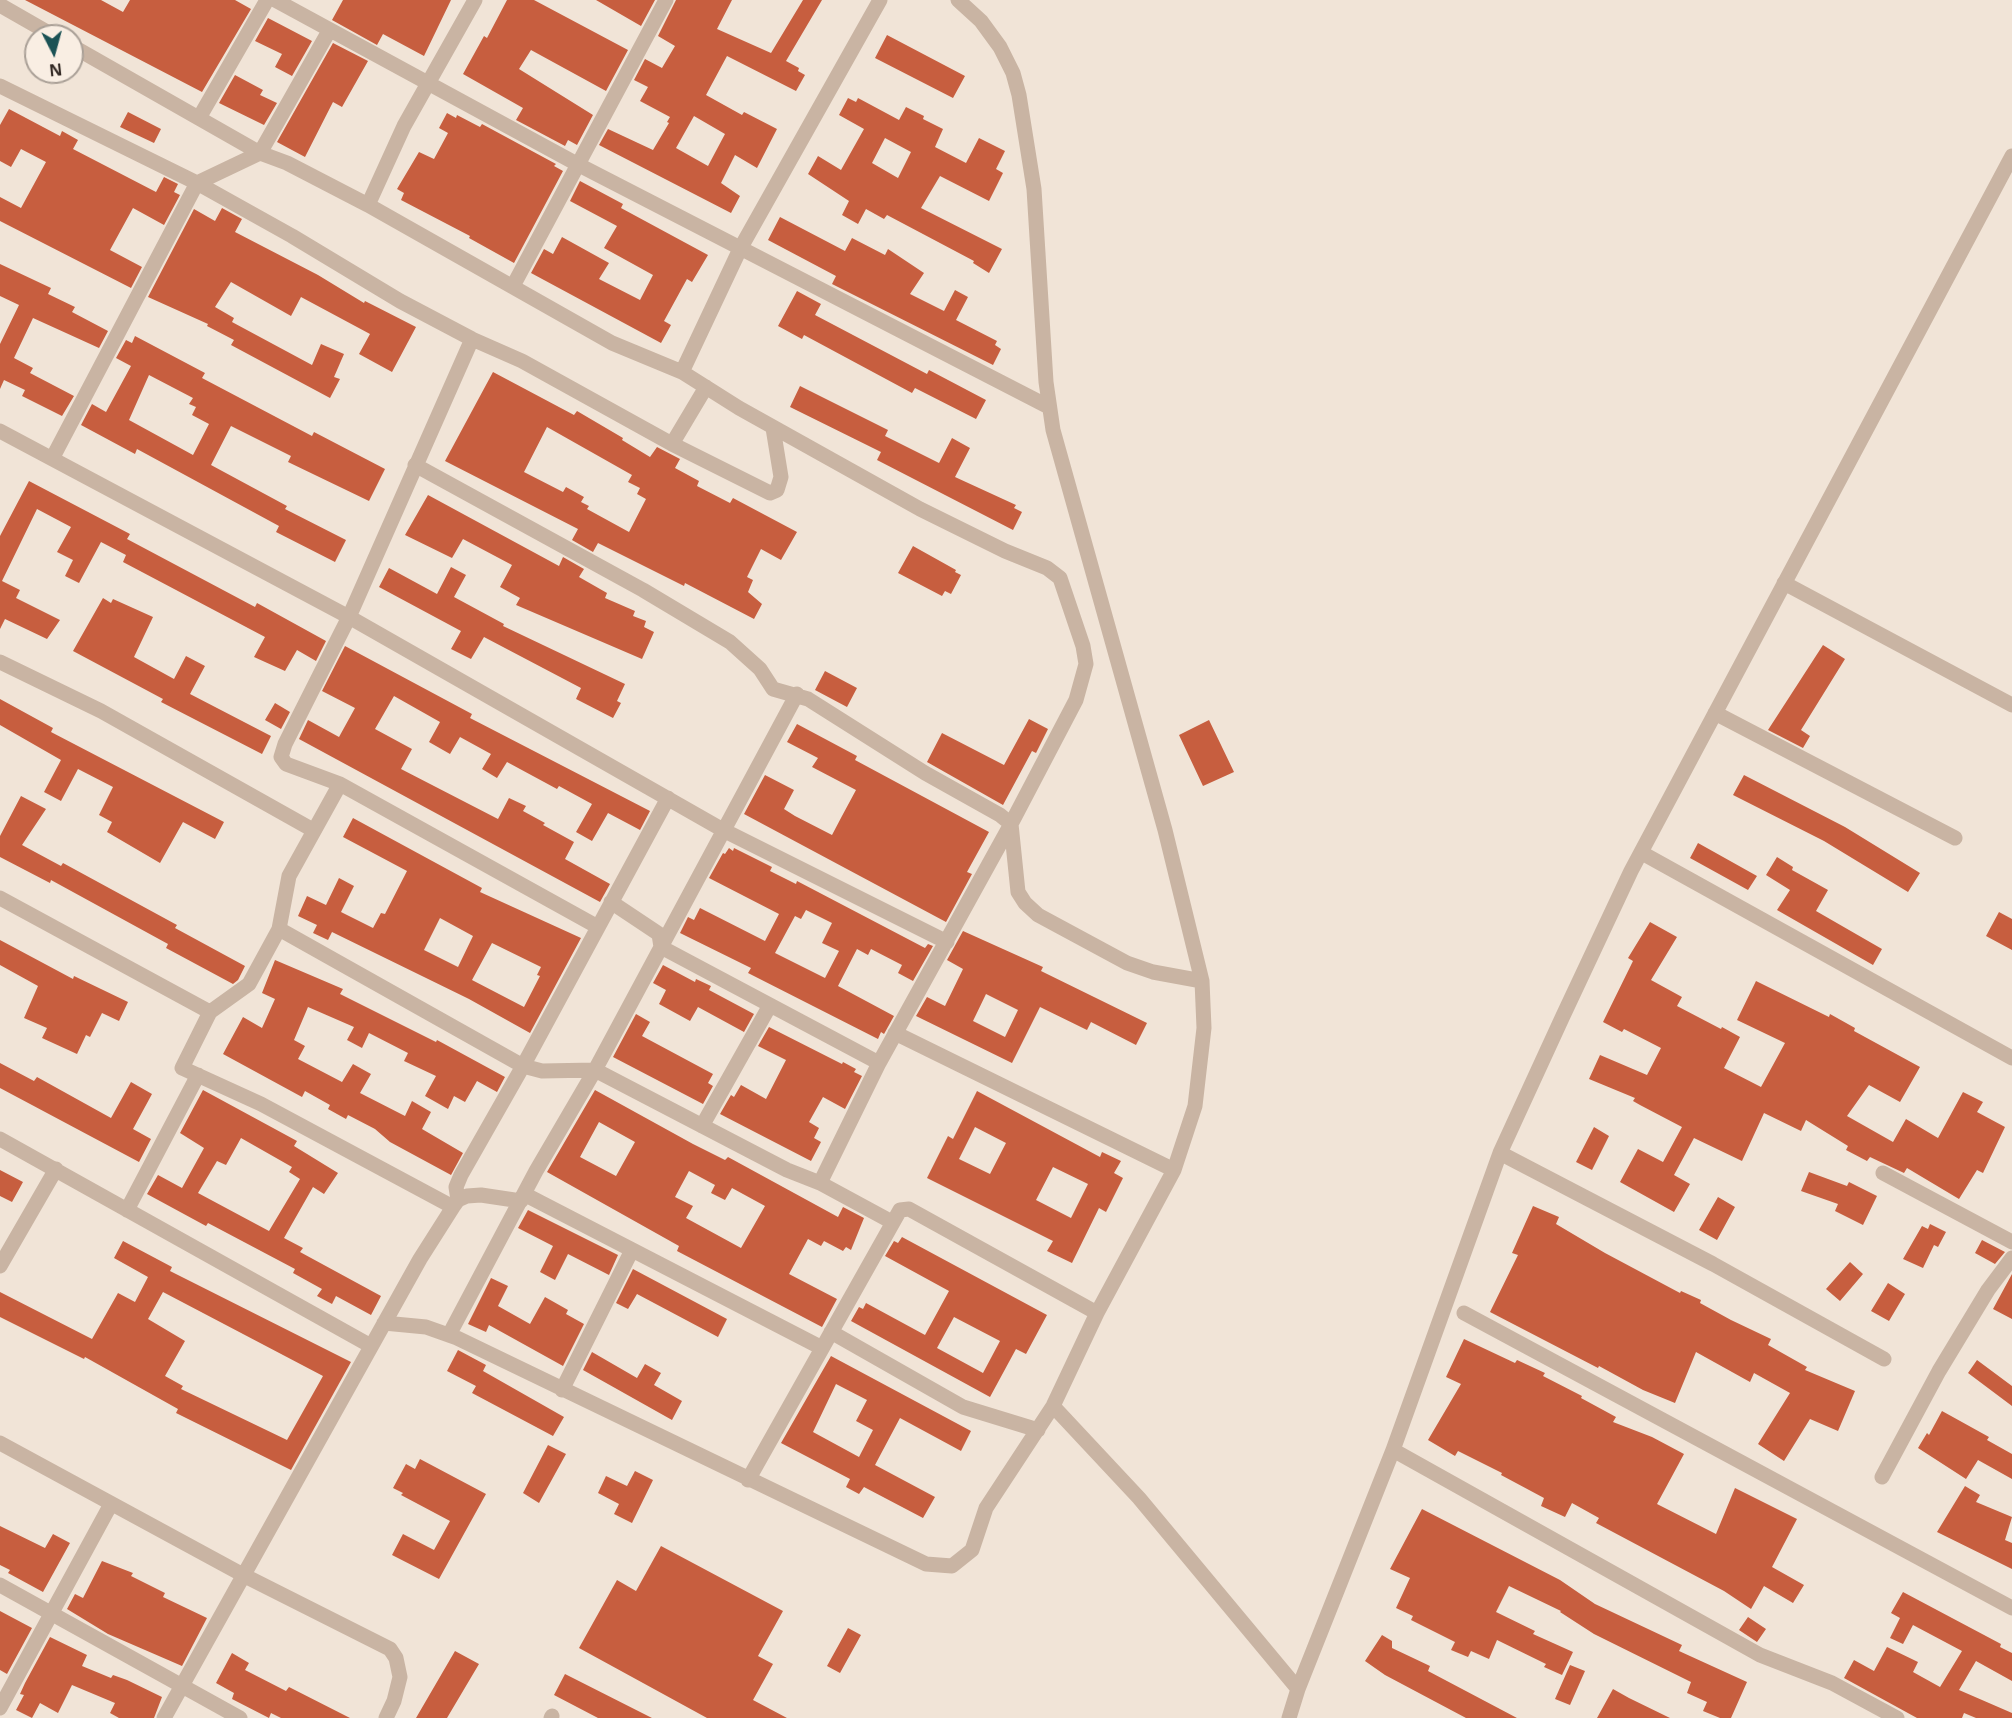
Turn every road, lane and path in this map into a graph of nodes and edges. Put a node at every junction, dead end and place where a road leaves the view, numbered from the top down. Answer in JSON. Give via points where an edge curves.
{"nodes":[{"id":1,"x":267,"y":0,"type":"edge"},
{"id":2,"x":275,"y":0,"type":"edge"},
{"id":3,"x":475,"y":0,"type":"edge"},
{"id":4,"x":666,"y":0,"type":"edge"},
{"id":5,"x":880,"y":0,"type":"edge"},
{"id":6,"x":964,"y":3,"type":"edge"},
{"id":7,"x":0,"y":5,"type":"edge"},
{"id":8,"x":33,"y":24,"type":"edge"},
{"id":9,"x":329,"y":30,"type":"junction"},
{"id":10,"x":84,"y":53,"type":"edge"},
{"id":11,"x":428,"y":83,"type":"junction"},
{"id":12,"x":0,"y":86,"type":"edge"},
{"id":13,"x":199,"y":118,"type":"junction"},
{"id":14,"x":260,"y":153,"type":"junction"},
{"id":15,"x":2012,"y":156,"type":"edge"},
{"id":16,"x":577,"y":164,"type":"junction"},
{"id":17,"x":197,"y":183,"type":"junction"},
{"id":18,"x":368,"y":205,"type":"junction"},
{"id":19,"x":740,"y":249,"type":"junction"},
{"id":20,"x":513,"y":286,"type":"junction"},
{"id":21,"x":472,"y":339,"type":"junction"},
{"id":22,"x":682,"y":372,"type":"junction"},
{"id":23,"x":706,"y":387,"type":"junction"},
{"id":24,"x":1049,"y":406,"type":"junction"},
{"id":25,"x":773,"y":428,"type":"junction"},
{"id":26,"x":2,"y":437,"type":"edge"},
{"id":27,"x":672,"y":444,"type":"junction"},
{"id":28,"x":53,"y":457,"type":"junction"},
{"id":29,"x":416,"y":465,"type":"junction"},
{"id":30,"x":1784,"y":583,"type":"junction"},
{"id":31,"x":349,"y":617,"type":"junction"},
{"id":32,"x":0,"y":662,"type":"edge"},
{"id":33,"x":797,"y":694,"type":"junction"},
{"id":34,"x":2012,"y":705,"type":"edge"},
{"id":35,"x":1715,"y":713,"type":"junction"},
{"id":36,"x":340,"y":784,"type":"junction"},
{"id":37,"x":668,"y":798,"type":"junction"},
{"id":38,"x":1011,"y":824,"type":"junction"},
{"id":39,"x":313,"y":830,"type":"junction"},
{"id":40,"x":723,"y":830,"type":"junction"},
{"id":41,"x":1955,"y":838,"type":"dead end"},
{"id":42,"x":1642,"y":853,"type":"junction"},
{"id":43,"x":0,"y":898,"type":"edge"},
{"id":44,"x":611,"y":902,"type":"junction"},
{"id":45,"x":598,"y":927,"type":"junction"},
{"id":46,"x":279,"y":929,"type":"junction"},
{"id":47,"x":947,"y":942,"type":"junction"},
{"id":48,"x":661,"y":947,"type":"junction"},
{"id":49,"x":1202,"y":981,"type":"junction"},
{"id":50,"x":769,"y":1007,"type":"junction"},
{"id":51,"x":210,"y":1012,"type":"junction"},
{"id":52,"x":895,"y":1033,"type":"junction"},
{"id":53,"x":2012,"y":1058,"type":"edge"},
{"id":54,"x":879,"y":1063,"type":"junction"},
{"id":55,"x":524,"y":1066,"type":"junction"},
{"id":56,"x":595,"y":1070,"type":"junction"},
{"id":57,"x":198,"y":1075,"type":"junction"},
{"id":58,"x":702,"y":1126,"type":"junction"},
{"id":59,"x":0,"y":1139,"type":"edge"},
{"id":60,"x":1500,"y":1154,"type":"junction"},
{"id":61,"x":56,"y":1169,"type":"junction"},
{"id":62,"x":1174,"y":1170,"type":"junction"},
{"id":63,"x":1883,"y":1173,"type":"dead end"},
{"id":64,"x":820,"y":1183,"type":"junction"},
{"id":65,"x":523,"y":1197,"type":"junction"},
{"id":66,"x":456,"y":1204,"type":"junction"},
{"id":67,"x":127,"y":1210,"type":"junction"},
{"id":68,"x":892,"y":1222,"type":"junction"},
{"id":69,"x":2012,"y":1242,"type":"edge"},
{"id":70,"x":632,"y":1250,"type":"junction"},
{"id":71,"x":2012,"y":1258,"type":"edge"},
{"id":72,"x":0,"y":1266,"type":"edge"},
{"id":73,"x":1097,"y":1313,"type":"junction"},
{"id":74,"x":1464,"y":1313,"type":"dead end"},
{"id":75,"x":384,"y":1323,"type":"junction"},
{"id":76,"x":831,"y":1332,"type":"junction"},
{"id":77,"x":449,"y":1335,"type":"junction"},
{"id":78,"x":371,"y":1346,"type":"junction"},
{"id":79,"x":822,"y":1348,"type":"junction"},
{"id":80,"x":1884,"y":1359,"type":"dead end"},
{"id":81,"x":561,"y":1390,"type":"junction"},
{"id":82,"x":1053,"y":1406,"type":"junction"},
{"id":83,"x":1038,"y":1430,"type":"junction"},
{"id":84,"x":0,"y":1443,"type":"edge"},
{"id":85,"x":1393,"y":1450,"type":"junction"},
{"id":86,"x":1882,"y":1477,"type":"dead end"},
{"id":87,"x":748,"y":1480,"type":"junction"},
{"id":88,"x":111,"y":1504,"type":"junction"},
{"id":89,"x":245,"y":1576,"type":"junction"},
{"id":90,"x":0,"y":1585,"type":"edge"},
{"id":91,"x":2012,"y":1608,"type":"edge"},
{"id":92,"x":51,"y":1612,"type":"junction"},
{"id":93,"x":181,"y":1684,"type":"junction"},
{"id":94,"x":1298,"y":1689,"type":"junction"},
{"id":95,"x":0,"y":1708,"type":"edge"},
{"id":96,"x":1293,"y":1717,"type":"edge"},
{"id":97,"x":164,"y":1718,"type":"edge"},
{"id":98,"x":240,"y":1718,"type":"edge"},
{"id":99,"x":386,"y":1718,"type":"edge"},
{"id":100,"x":1897,"y":1718,"type":"edge"}],
"edges":[{"from":1,"to":13,"type":"street"},
{"from":2,"to":9,"type":"street"},
{"from":3,"to":11,"type":"street"},
{"from":4,"to":16,"type":"street"},
{"from":5,"to":19,"type":"street"},
{"from":6,"to":24,"type":"street","via":[[1000,47],[1019,95],[1034,189]]},
{"from":7,"to":8,"type":"street"},
{"from":9,"to":11,"type":"street"},
{"from":9,"to":14,"type":"street"},
{"from":10,"to":13,"type":"street"},
{"from":11,"to":16,"type":"street"},
{"from":11,"to":18,"type":"street"},
{"from":12,"to":17,"type":"street"},
{"from":13,"to":14,"type":"street"},
{"from":14,"to":17,"type":"street"},
{"from":14,"to":18,"type":"street"},
{"from":15,"to":30,"type":"street"},
{"from":16,"to":19,"type":"street"},
{"from":16,"to":20,"type":"street"},
{"from":17,"to":21,"type":"street"},
{"from":17,"to":28,"type":"street"},
{"from":18,"to":20,"type":"street"},
{"from":19,"to":22,"type":"street"},
{"from":19,"to":24,"type":"street"},
{"from":20,"to":22,"type":"street","via":[[612,343]]},
{"from":21,"to":27,"type":"street","via":[[522,361]]},
{"from":21,"to":29,"type":"street"},
{"from":22,"to":23,"type":"street"},
{"from":23,"to":25,"type":"street"},
{"from":23,"to":27,"type":"street"},
{"from":24,"to":49,"type":"street","via":[[1162,819]]},
{"from":25,"to":27,"type":"street","via":[[781,477],[777,490],[770,494]]},
{"from":25,"to":38,"type":"street","via":[[920,509],[1047,568],[1060,578],[1086,664],[1076,700]]},
{"from":26,"to":28,"type":"street"},
{"from":28,"to":31,"type":"street"},
{"from":29,"to":31,"type":"street"},
{"from":29,"to":33,"type":"street","via":[[730,642],[760,669],[773,689]]},
{"from":30,"to":34,"type":"street"},
{"from":30,"to":35,"type":"street"},
{"from":31,"to":36,"type":"street","via":[[281,757],[286,764]]},
{"from":31,"to":37,"type":"street"},
{"from":32,"to":39,"type":"street","via":[[101,711]]},
{"from":33,"to":38,"type":"street"},
{"from":33,"to":40,"type":"street"},
{"from":35,"to":41,"type":"street"},
{"from":35,"to":42,"type":"street"},
{"from":36,"to":39,"type":"street"},
{"from":36,"to":45,"type":"street"},
{"from":37,"to":40,"type":"street"},
{"from":37,"to":44,"type":"street"},
{"from":38,"to":47,"type":"street"},
{"from":38,"to":49,"type":"street","via":[[1018,892],[1038,915],[1127,963]]},
{"from":39,"to":46,"type":"street","via":[[289,876]]},
{"from":40,"to":47,"type":"street"},
{"from":40,"to":48,"type":"street"},
{"from":42,"to":53,"type":"street"},
{"from":42,"to":60,"type":"street"},
{"from":43,"to":51,"type":"street"},
{"from":44,"to":45,"type":"street"},
{"from":44,"to":48,"type":"street","via":[[659,934]]},
{"from":45,"to":55,"type":"street"},
{"from":46,"to":51,"type":"street","via":[[249,984]]},
{"from":46,"to":55,"type":"street"},
{"from":47,"to":52,"type":"street"},
{"from":48,"to":50,"type":"street"},
{"from":48,"to":56,"type":"street"},
{"from":49,"to":62,"type":"street","via":[[1204,1028],[1195,1106]]},
{"from":50,"to":54,"type":"street"},
{"from":50,"to":58,"type":"street"},
{"from":51,"to":57,"type":"street","via":[[182,1068]]},
{"from":52,"to":54,"type":"street"},
{"from":52,"to":62,"type":"street"},
{"from":54,"to":64,"type":"street"},
{"from":55,"to":56,"type":"street","via":[[542,1071]]},
{"from":55,"to":66,"type":"street","via":[[461,1175],[456,1186]]},
{"from":56,"to":58,"type":"street"},
{"from":56,"to":65,"type":"street"},
{"from":57,"to":66,"type":"street"},
{"from":57,"to":67,"type":"street"},
{"from":58,"to":64,"type":"street"},
{"from":59,"to":61,"type":"street"},
{"from":60,"to":80,"type":"street","via":[[1713,1264]]},
{"from":60,"to":85,"type":"street"},
{"from":61,"to":67,"type":"street"},
{"from":61,"to":72,"type":"street"},
{"from":62,"to":73,"type":"street"},
{"from":63,"to":69,"type":"street"},
{"from":64,"to":68,"type":"street"},
{"from":65,"to":66,"type":"street","via":[[481,1195]]},
{"from":65,"to":70,"type":"street"},
{"from":65,"to":77,"type":"street"},
{"from":66,"to":75,"type":"street"},
{"from":67,"to":78,"type":"street"},
{"from":68,"to":73,"type":"street","via":[[900,1210],[909,1209]]},
{"from":68,"to":76,"type":"street"},
{"from":70,"to":79,"type":"street"},
{"from":70,"to":81,"type":"street"},
{"from":71,"to":86,"type":"street","via":[[1939,1371]]},
{"from":73,"to":82,"type":"street"},
{"from":74,"to":91,"type":"street"},
{"from":75,"to":77,"type":"street","via":[[411,1324]]},
{"from":75,"to":78,"type":"street"},
{"from":76,"to":79,"type":"street"},
{"from":76,"to":83,"type":"street","via":[[963,1407]]},
{"from":77,"to":81,"type":"street"},
{"from":78,"to":89,"type":"street"},
{"from":79,"to":87,"type":"street"},
{"from":81,"to":87,"type":"street"},
{"from":82,"to":83,"type":"street"},
{"from":82,"to":94,"type":"street","via":[[1139,1498]]},
{"from":83,"to":87,"type":"street","via":[[986,1508],[972,1550],[952,1566],[926,1564]]},
{"from":84,"to":88,"type":"street"},
{"from":85,"to":94,"type":"street"},
{"from":85,"to":100,"type":"street","via":[[1760,1655],[1832,1683]]},
{"from":88,"to":89,"type":"street"},
{"from":88,"to":92,"type":"street"},
{"from":89,"to":93,"type":"street"},
{"from":89,"to":99,"type":"street","via":[[390,1649],[400,1677]]},
{"from":90,"to":92,"type":"street"},
{"from":92,"to":93,"type":"street"},
{"from":92,"to":95,"type":"street"},
{"from":93,"to":97,"type":"street"},
{"from":93,"to":98,"type":"street"},
{"from":94,"to":96,"type":"street"}]}
